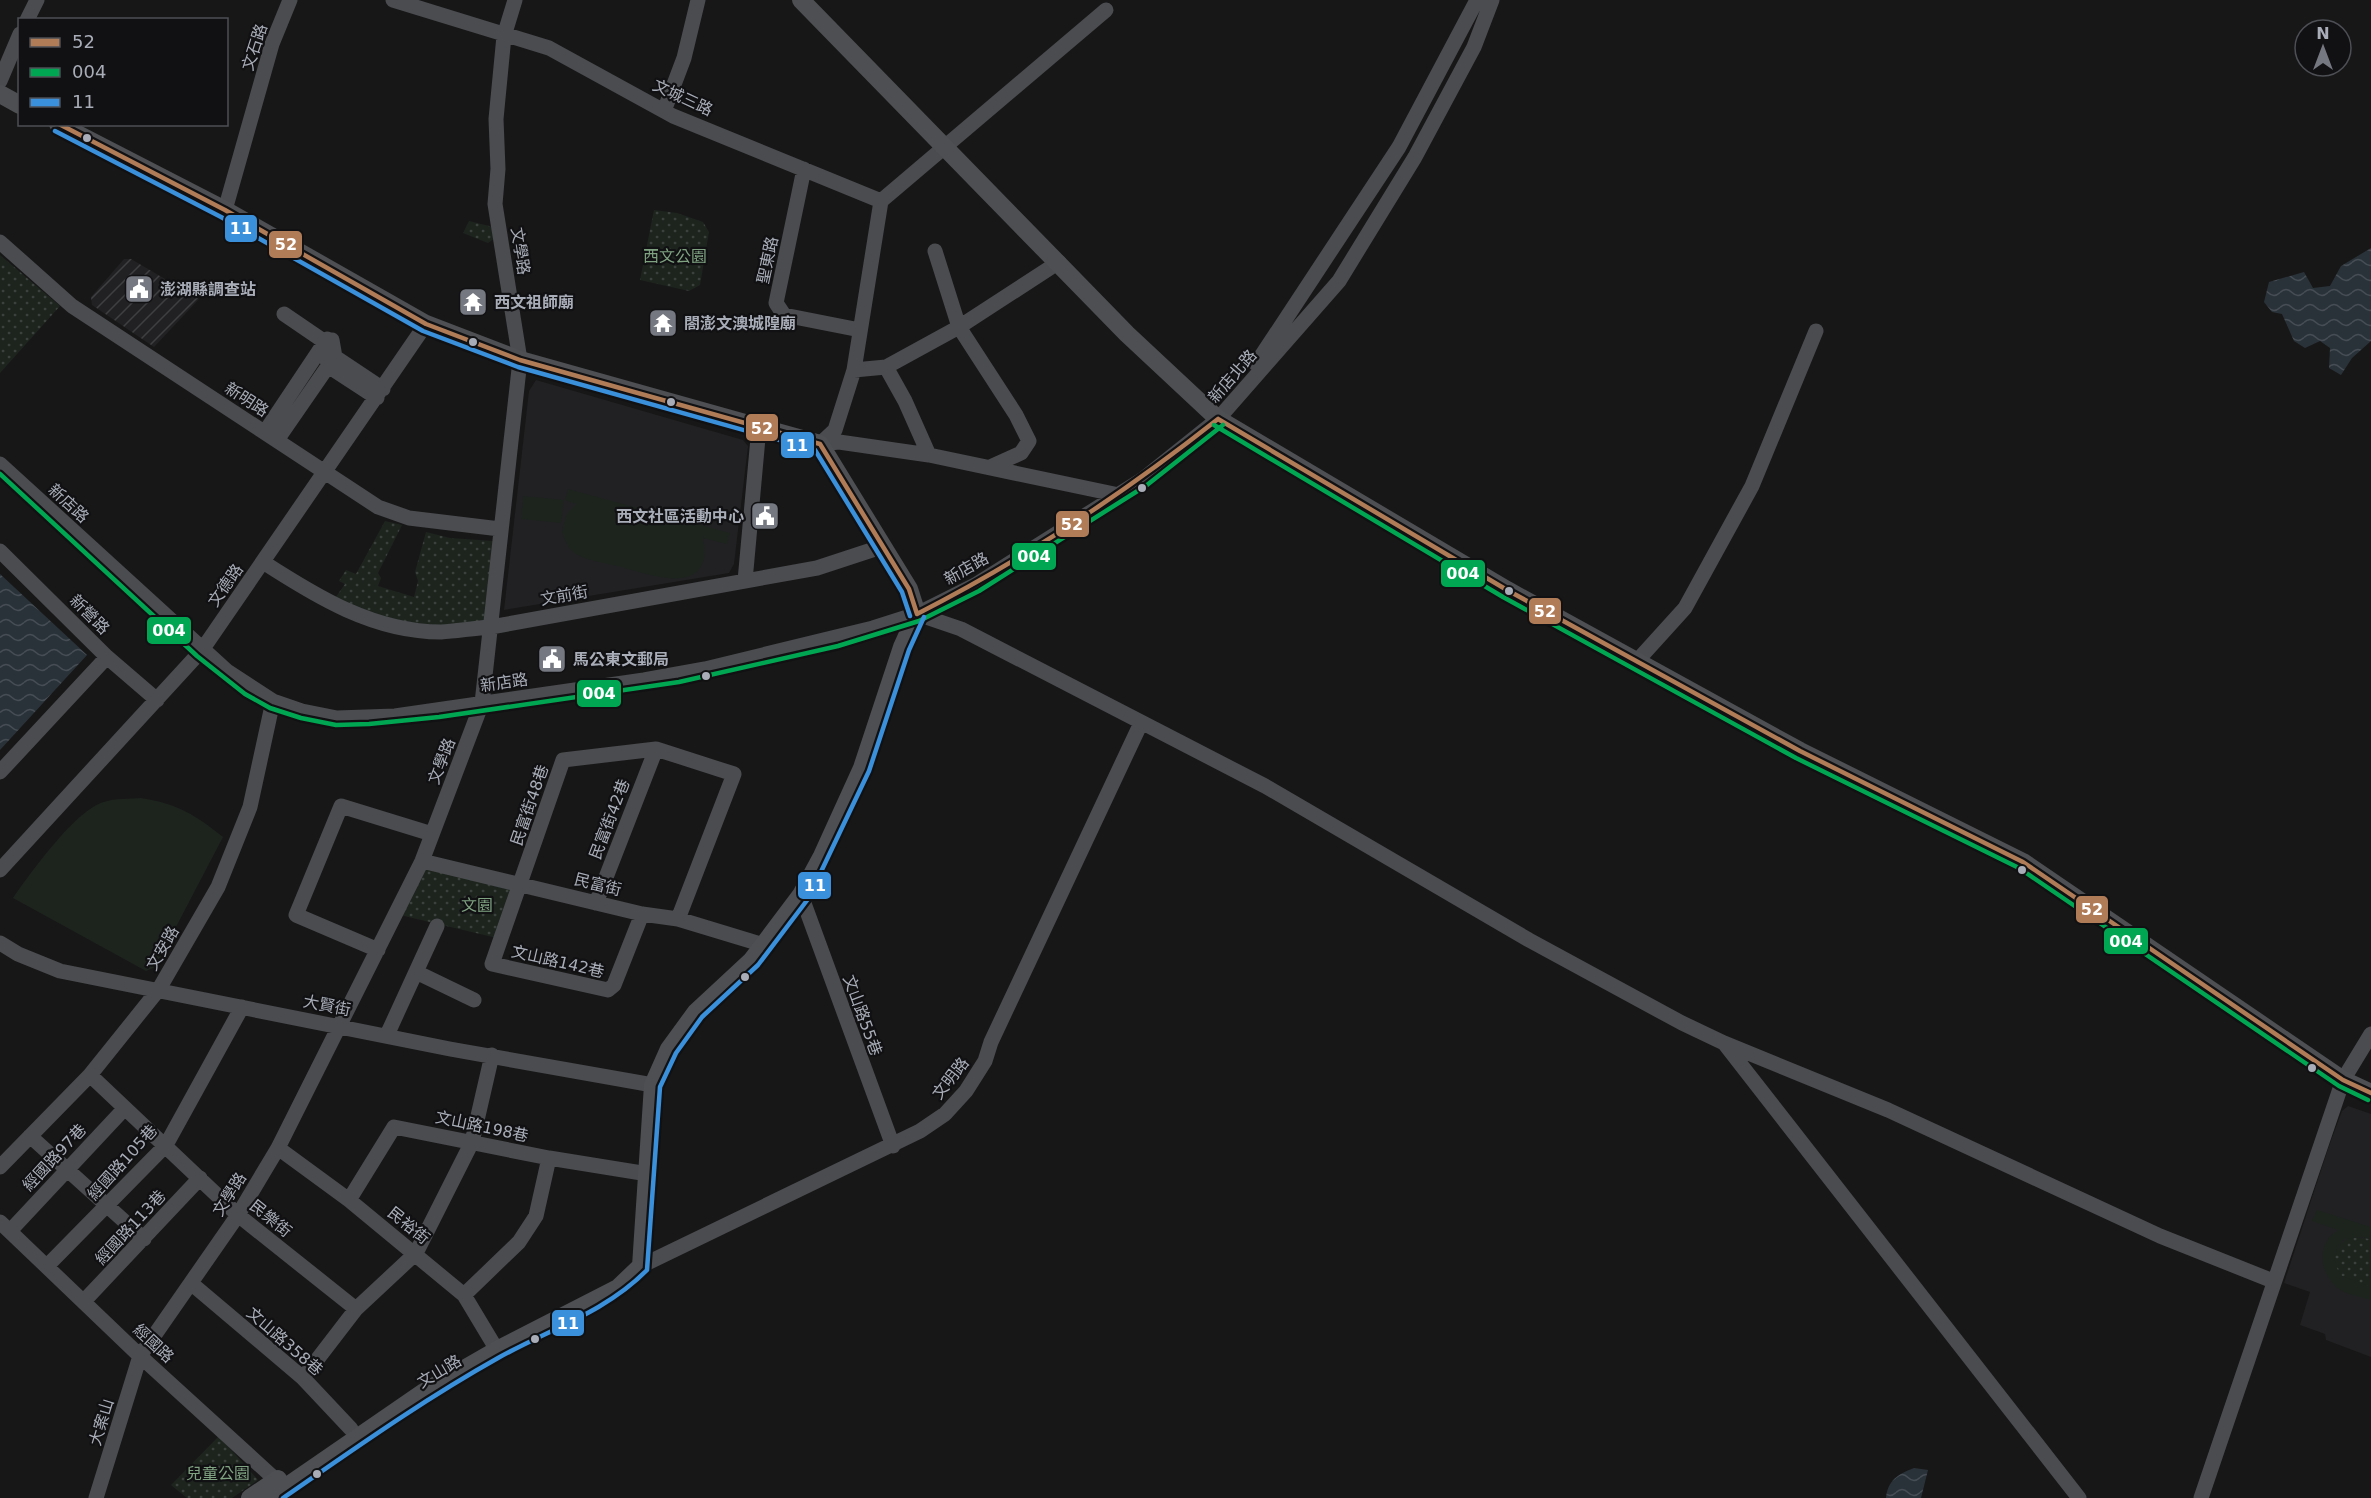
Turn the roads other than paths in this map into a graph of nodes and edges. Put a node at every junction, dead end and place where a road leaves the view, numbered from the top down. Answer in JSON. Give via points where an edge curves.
{"nodes":[{"id":1,"x":37,"y":0,"type":"edge"},
{"id":2,"x":290,"y":0,"type":"edge"},
{"id":3,"x":393,"y":0,"type":"edge"},
{"id":4,"x":515,"y":0,"type":"edge"},
{"id":5,"x":698,"y":0,"type":"edge"},
{"id":6,"x":801,"y":0,"type":"edge"},
{"id":7,"x":1477,"y":0,"type":"edge"},
{"id":8,"x":1492,"y":0,"type":"edge"},
{"id":9,"x":1106,"y":10,"type":"dead end"},
{"id":10,"x":28,"y":18,"type":"edge"},
{"id":11,"x":504,"y":36,"type":"junction"},
{"id":12,"x":18,"y":39,"type":"edge"},
{"id":13,"x":0,"y":81,"type":"edge"},
{"id":14,"x":0,"y":94,"type":"edge"},
{"id":15,"x":18,"y":104,"type":"edge"},
{"id":16,"x":664,"y":111,"type":"junction"},
{"id":17,"x":62,"y":126,"type":"edge"},
{"id":18,"x":942,"y":146,"type":"junction"},
{"id":19,"x":804,"y":170,"type":"junction"},
{"id":20,"x":881,"y":201,"type":"junction"},
{"id":21,"x":225,"y":210,"type":"junction"},
{"id":22,"x":0,"y":242,"type":"edge"},
{"id":23,"x":935,"y":251,"type":"dead end"},
{"id":24,"x":1059,"y":262,"type":"junction"},
{"id":25,"x":288,"y":310,"type":"dead end"},
{"id":26,"x":426,"y":324,"type":"junction"},
{"id":27,"x":959,"y":327,"type":"junction"},
{"id":28,"x":860,"y":330,"type":"junction"},
{"id":29,"x":1816,"y":331,"type":"dead end"},
{"id":30,"x":328,"y":338,"type":"junction"},
{"id":31,"x":520,"y":360,"type":"junction"},
{"id":32,"x":331,"y":362,"type":"junction"},
{"id":33,"x":886,"y":367,"type":"junction"},
{"id":34,"x":854,"y":370,"type":"junction"},
{"id":35,"x":380,"y":393,"type":"junction"},
{"id":36,"x":1218,"y":419,"type":"junction"},
{"id":37,"x":759,"y":427,"type":"junction"},
{"id":38,"x":271,"y":436,"type":"junction"},
{"id":39,"x":820,"y":444,"type":"junction"},
{"id":40,"x":929,"y":455,"type":"junction"},
{"id":41,"x":0,"y":464,"type":"edge"},
{"id":42,"x":990,"y":467,"type":"junction"},
{"id":43,"x":327,"y":472,"type":"junction"},
{"id":44,"x":1119,"y":495,"type":"junction"},
{"id":45,"x":500,"y":529,"type":"junction"},
{"id":46,"x":881,"y":547,"type":"junction"},
{"id":47,"x":0,"y":551,"type":"edge"},
{"id":48,"x":263,"y":562,"type":"junction"},
{"id":49,"x":745,"y":581,"type":"junction"},
{"id":50,"x":917,"y":614,"type":"junction"},
{"id":51,"x":491,"y":627,"type":"junction"},
{"id":52,"x":202,"y":650,"type":"junction"},
{"id":53,"x":107,"y":657,"type":"junction"},
{"id":54,"x":1636,"y":661,"type":"junction"},
{"id":55,"x":157,"y":700,"type":"junction"},
{"id":56,"x":273,"y":701,"type":"junction"},
{"id":57,"x":482,"y":703,"type":"junction"},
{"id":58,"x":1141,"y":723,"type":"junction"},
{"id":59,"x":656,"y":749,"type":"junction"},
{"id":60,"x":0,"y":772,"type":"edge"},
{"id":61,"x":432,"y":834,"type":"junction"},
{"id":62,"x":422,"y":861,"type":"junction"},
{"id":63,"x":0,"y":870,"type":"edge"},
{"id":64,"x":521,"y":882,"type":"junction"},
{"id":65,"x":801,"y":895,"type":"junction"},
{"id":66,"x":596,"y":903,"type":"junction"},
{"id":67,"x":642,"y":914,"type":"junction"},
{"id":68,"x":678,"y":920,"type":"junction"},
{"id":69,"x":437,"y":926,"type":"dead end"},
{"id":70,"x":0,"y":943,"type":"edge"},
{"id":71,"x":764,"y":945,"type":"junction"},
{"id":72,"x":378,"y":950,"type":"junction"},
{"id":73,"x":416,"y":972,"type":"junction"},
{"id":74,"x":159,"y":989,"type":"junction"},
{"id":75,"x":474,"y":1000,"type":"dead end"},
{"id":76,"x":242,"y":1007,"type":"junction"},
{"id":77,"x":341,"y":1026,"type":"junction"},
{"id":78,"x":2371,"y":1034,"type":"edge"},
{"id":79,"x":387,"y":1035,"type":"junction"},
{"id":80,"x":1724,"y":1043,"type":"junction"},
{"id":81,"x":492,"y":1055,"type":"junction"},
{"id":82,"x":90,"y":1074,"type":"junction"},
{"id":83,"x":2343,"y":1080,"type":"junction"},
{"id":84,"x":653,"y":1085,"type":"junction"},
{"id":85,"x":2371,"y":1093,"type":"edge"},
{"id":86,"x":125,"y":1108,"type":"junction"},
{"id":87,"x":30,"y":1136,"type":"junction"},
{"id":88,"x":472,"y":1142,"type":"junction"},
{"id":89,"x":165,"y":1145,"type":"junction"},
{"id":90,"x":893,"y":1146,"type":"junction"},
{"id":91,"x":278,"y":1148,"type":"junction"},
{"id":92,"x":549,"y":1158,"type":"junction"},
{"id":93,"x":0,"y":1167,"type":"edge"},
{"id":94,"x":66,"y":1169,"type":"junction"},
{"id":95,"x":648,"y":1174,"type":"junction"},
{"id":96,"x":200,"y":1178,"type":"junction"},
{"id":97,"x":349,"y":1200,"type":"junction"},
{"id":98,"x":107,"y":1206,"type":"junction"},
{"id":99,"x":238,"y":1215,"type":"junction"},
{"id":100,"x":5,"y":1226,"type":"edge"},
{"id":101,"x":144,"y":1239,"type":"junction"},
{"id":102,"x":416,"y":1253,"type":"junction"},
{"id":103,"x":48,"y":1265,"type":"junction"},
{"id":104,"x":641,"y":1266,"type":"junction"},
{"id":105,"x":2273,"y":1281,"type":"junction"},
{"id":106,"x":192,"y":1284,"type":"junction"},
{"id":107,"x":464,"y":1295,"type":"junction"},
{"id":108,"x":85,"y":1300,"type":"junction"},
{"id":109,"x":356,"y":1309,"type":"junction"},
{"id":110,"x":494,"y":1345,"type":"junction"},
{"id":111,"x":140,"y":1356,"type":"junction"},
{"id":112,"x":303,"y":1378,"type":"junction"},
{"id":113,"x":351,"y":1428,"type":"junction"},
{"id":114,"x":276,"y":1489,"type":"edge"},
{"id":115,"x":96,"y":1498,"type":"edge"},
{"id":116,"x":250,"y":1498,"type":"edge"},
{"id":117,"x":2079,"y":1498,"type":"edge"},
{"id":118,"x":2200,"y":1498,"type":"edge"}],
"edges":[{"from":1,"to":10,"type":"street"},
{"from":2,"to":21,"type":"street","name":"文石路","via":[[272,44]]},
{"from":3,"to":11,"type":"street","name":"文城三路"},
{"from":4,"to":11,"type":"street","name":"文學路"},
{"from":5,"to":16,"type":"street","via":[[684,58]]},
{"from":6,"to":18,"type":"main road"},
{"from":7,"to":36,"type":"street","name":"新店北路","via":[[1399,147]]},
{"from":8,"to":36,"type":"street","name":"新店北路","via":[[1474,46],[1415,157],[1339,281]]},
{"from":9,"to":18,"type":"street"},
{"from":11,"to":16,"type":"street","name":"文城三路","via":[[549,48]]},
{"from":11,"to":31,"type":"street","name":"文學路","via":[[496,119],[495,204]]},
{"from":12,"to":13,"type":"street"},
{"from":14,"to":15,"type":"main road"},
{"from":16,"to":19,"type":"street","name":"文城三路"},
{"from":17,"to":21,"type":"main road"},
{"from":18,"to":20,"type":"street"},
{"from":18,"to":24,"type":"main road"},
{"from":19,"to":20,"type":"street","name":"文城三路"},
{"from":19,"to":28,"type":"street","name":"聖東路","via":[[776,303],[784,315]]},
{"from":20,"to":28,"type":"street"},
{"from":21,"to":26,"type":"main road"},
{"from":22,"to":38,"type":"street","name":"新明路","via":[[72,306]]},
{"from":23,"to":27,"type":"street"},
{"from":24,"to":27,"type":"street"},
{"from":24,"to":36,"type":"main road","via":[[1127,334]]},
{"from":25,"to":30,"type":"street"},
{"from":26,"to":31,"type":"main road"},
{"from":26,"to":35,"type":"street","name":"文德路"},
{"from":27,"to":33,"type":"street"},
{"from":27,"to":42,"type":"street","via":[[1029,441],[1021,453]]},
{"from":28,"to":34,"type":"street"},
{"from":29,"to":54,"type":"street","via":[[1746,496],[1684,608]]},
{"from":30,"to":32,"type":"street"},
{"from":30,"to":38,"type":"street"},
{"from":31,"to":37,"type":"main road"},
{"from":31,"to":45,"type":"street","name":"文學路"},
{"from":32,"to":35,"type":"street"},
{"from":32,"to":38,"type":"street"},
{"from":33,"to":34,"type":"street"},
{"from":33,"to":40,"type":"street"},
{"from":34,"to":39,"type":"street","via":[[835,430]]},
{"from":35,"to":43,"type":"street","name":"文德路"},
{"from":36,"to":44,"type":"street","name":"新店路"},
{"from":36,"to":54,"type":"main road","via":[[1486,579]]},
{"from":37,"to":39,"type":"main road"},
{"from":37,"to":49,"type":"street"},
{"from":38,"to":43,"type":"street","name":"新明路"},
{"from":39,"to":40,"type":"street","via":[[839,442]]},
{"from":39,"to":46,"type":"main road"},
{"from":40,"to":42,"type":"street"},
{"from":41,"to":52,"type":"street","name":"新店路"},
{"from":42,"to":44,"type":"street"},
{"from":43,"to":45,"type":"street","name":"新明路","via":[[378,507],[409,518]]},
{"from":43,"to":48,"type":"street","name":"文德路"},
{"from":44,"to":50,"type":"street","name":"新店路","via":[[975,585]]},
{"from":45,"to":51,"type":"street","name":"文學路"},
{"from":46,"to":49,"type":"street","name":"文前街","via":[[816,568]]},
{"from":46,"to":50,"type":"main road","via":[[909,589]]},
{"from":47,"to":53,"type":"street","name":"新營路"},
{"from":48,"to":51,"type":"street","name":"文前街","via":[[310,593],[386,625],[440,632]]},
{"from":48,"to":52,"type":"street","name":"文德路"},
{"from":49,"to":51,"type":"street","name":"文前街"},
{"from":50,"to":57,"type":"street","name":"新店路","via":[[836,639],[696,671]]},
{"from":50,"to":58,"type":"street","via":[[961,628]]},
{"from":50,"to":65,"type":"main road","via":[[902,647],[862,768]]},
{"from":51,"to":57,"type":"street","name":"文學路"},
{"from":52,"to":55,"type":"street","name":"文德路"},
{"from":52,"to":56,"type":"street","name":"新店路","via":[[249,688]]},
{"from":53,"to":55,"type":"street","name":"新營路"},
{"from":53,"to":60,"type":"street"},
{"from":54,"to":83,"type":"main road","via":[[1800,751],[2023,862]]},
{"from":55,"to":63,"type":"street","name":"文德路"},
{"from":56,"to":57,"type":"street","name":"新店路","via":[[337,718],[395,716]]},
{"from":56,"to":74,"type":"street","name":"文安路","via":[[250,807],[218,887]]},
{"from":57,"to":61,"type":"street","name":"文學路"},
{"from":58,"to":80,"type":"street","via":[[1265,786],[1529,940]]},
{"from":58,"to":90,"type":"street","name":"文明路","via":[[991,1042],[986,1061],[945,1114]]},
{"from":59,"to":64,"type":"street","name":"民富街48巷","via":[[563,760]]},
{"from":59,"to":66,"type":"street","name":"民富街42巷"},
{"from":59,"to":68,"type":"street","via":[[734,774]]},
{"from":61,"to":62,"type":"street","name":"文學路"},
{"from":61,"to":72,"type":"street","via":[[341,806],[296,915]]},
{"from":62,"to":64,"type":"street","name":"民富街"},
{"from":62,"to":72,"type":"street","name":"文學路"},
{"from":64,"to":66,"type":"street","name":"民富街"},
{"from":64,"to":67,"type":"street","name":"文山路142巷","via":[[492,964],[608,990],[614,985]]},
{"from":65,"to":71,"type":"main road"},
{"from":65,"to":90,"type":"street","name":"文山路55巷"},
{"from":66,"to":67,"type":"street","name":"民富街"},
{"from":67,"to":68,"type":"street","name":"民富街"},
{"from":68,"to":71,"type":"street","name":"民富街"},
{"from":69,"to":73,"type":"street"},
{"from":70,"to":74,"type":"street","name":"大賢街","via":[[60,971]]},
{"from":71,"to":84,"type":"main road","via":[[696,1012],[669,1048]]},
{"from":72,"to":77,"type":"street","name":"文學路"},
{"from":73,"to":75,"type":"street"},
{"from":73,"to":79,"type":"street"},
{"from":74,"to":76,"type":"street","name":"大賢街"},
{"from":74,"to":82,"type":"street","name":"文安路"},
{"from":76,"to":77,"type":"street","name":"大賢街"},
{"from":76,"to":89,"type":"street","name":"經國路105巷"},
{"from":77,"to":79,"type":"street","name":"大賢街"},
{"from":77,"to":91,"type":"street","name":"文學路"},
{"from":78,"to":83,"type":"street"},
{"from":79,"to":81,"type":"street","name":"大賢街"},
{"from":80,"to":105,"type":"street","via":[[1888,1110],[2160,1236]]},
{"from":80,"to":117,"type":"street"},
{"from":81,"to":84,"type":"street","name":"大賢街"},
{"from":81,"to":88,"type":"street"},
{"from":82,"to":86,"type":"street","name":"民樂街"},
{"from":82,"to":87,"type":"street","name":"文安路"},
{"from":83,"to":85,"type":"main road"},
{"from":83,"to":105,"type":"street"},
{"from":84,"to":95,"type":"main road"},
{"from":86,"to":89,"type":"street","name":"民樂街"},
{"from":86,"to":94,"type":"street","name":"經國路97巷"},
{"from":87,"to":93,"type":"street","name":"文安路"},
{"from":87,"to":94,"type":"street"},
{"from":88,"to":92,"type":"street","name":"文山路198巷"},
{"from":88,"to":97,"type":"street","name":"文山路198巷","via":[[394,1127]]},
{"from":88,"to":102,"type":"street"},
{"from":89,"to":96,"type":"street","name":"民樂街"},
{"from":89,"to":98,"type":"street","name":"經國路105巷"},
{"from":90,"to":104,"type":"street","name":"文明路"},
{"from":91,"to":97,"type":"street","name":"民裕街"},
{"from":91,"to":99,"type":"street","name":"文學路"},
{"from":92,"to":95,"type":"street","name":"文山路198巷"},
{"from":92,"to":107,"type":"street","via":[[536,1216],[519,1242]]},
{"from":94,"to":98,"type":"street"},
{"from":94,"to":100,"type":"street","name":"經國路97巷"},
{"from":95,"to":104,"type":"main road"},
{"from":96,"to":99,"type":"street","name":"民樂街"},
{"from":96,"to":101,"type":"street","name":"經國路113巷"},
{"from":97,"to":102,"type":"street","name":"民裕街"},
{"from":98,"to":101,"type":"street"},
{"from":98,"to":103,"type":"street","name":"經國路105巷"},
{"from":99,"to":106,"type":"street","name":"文學路"},
{"from":99,"to":109,"type":"street","name":"民樂街"},
{"from":100,"to":103,"type":"street","name":"經國路"},
{"from":101,"to":108,"type":"street","name":"經國路113巷"},
{"from":102,"to":107,"type":"street","name":"民裕街"},
{"from":102,"to":109,"type":"street"},
{"from":103,"to":108,"type":"street","name":"經國路"},
{"from":104,"to":110,"type":"main road","name":"文山路","via":[[614,1277]]},
{"from":105,"to":118,"type":"street"},
{"from":106,"to":111,"type":"street","name":"文學路"},
{"from":106,"to":112,"type":"street","name":"文山路358巷"},
{"from":107,"to":110,"type":"street","name":"民裕街"},
{"from":108,"to":111,"type":"street","name":"經國路"},
{"from":109,"to":112,"type":"street"},
{"from":110,"to":113,"type":"main road","name":"文山路","via":[[418,1382]]},
{"from":110,"to":114,"type":"main road","name":"文山路"},
{"from":111,"to":114,"type":"street","name":"經國路"},
{"from":111,"to":115,"type":"street","name":"大案山"},
{"from":112,"to":113,"type":"street","name":"文山路358巷"},
{"from":113,"to":114,"type":"main road","name":"文山路"},
{"from":114,"to":116,"type":"main road","name":"文山路"}]}
